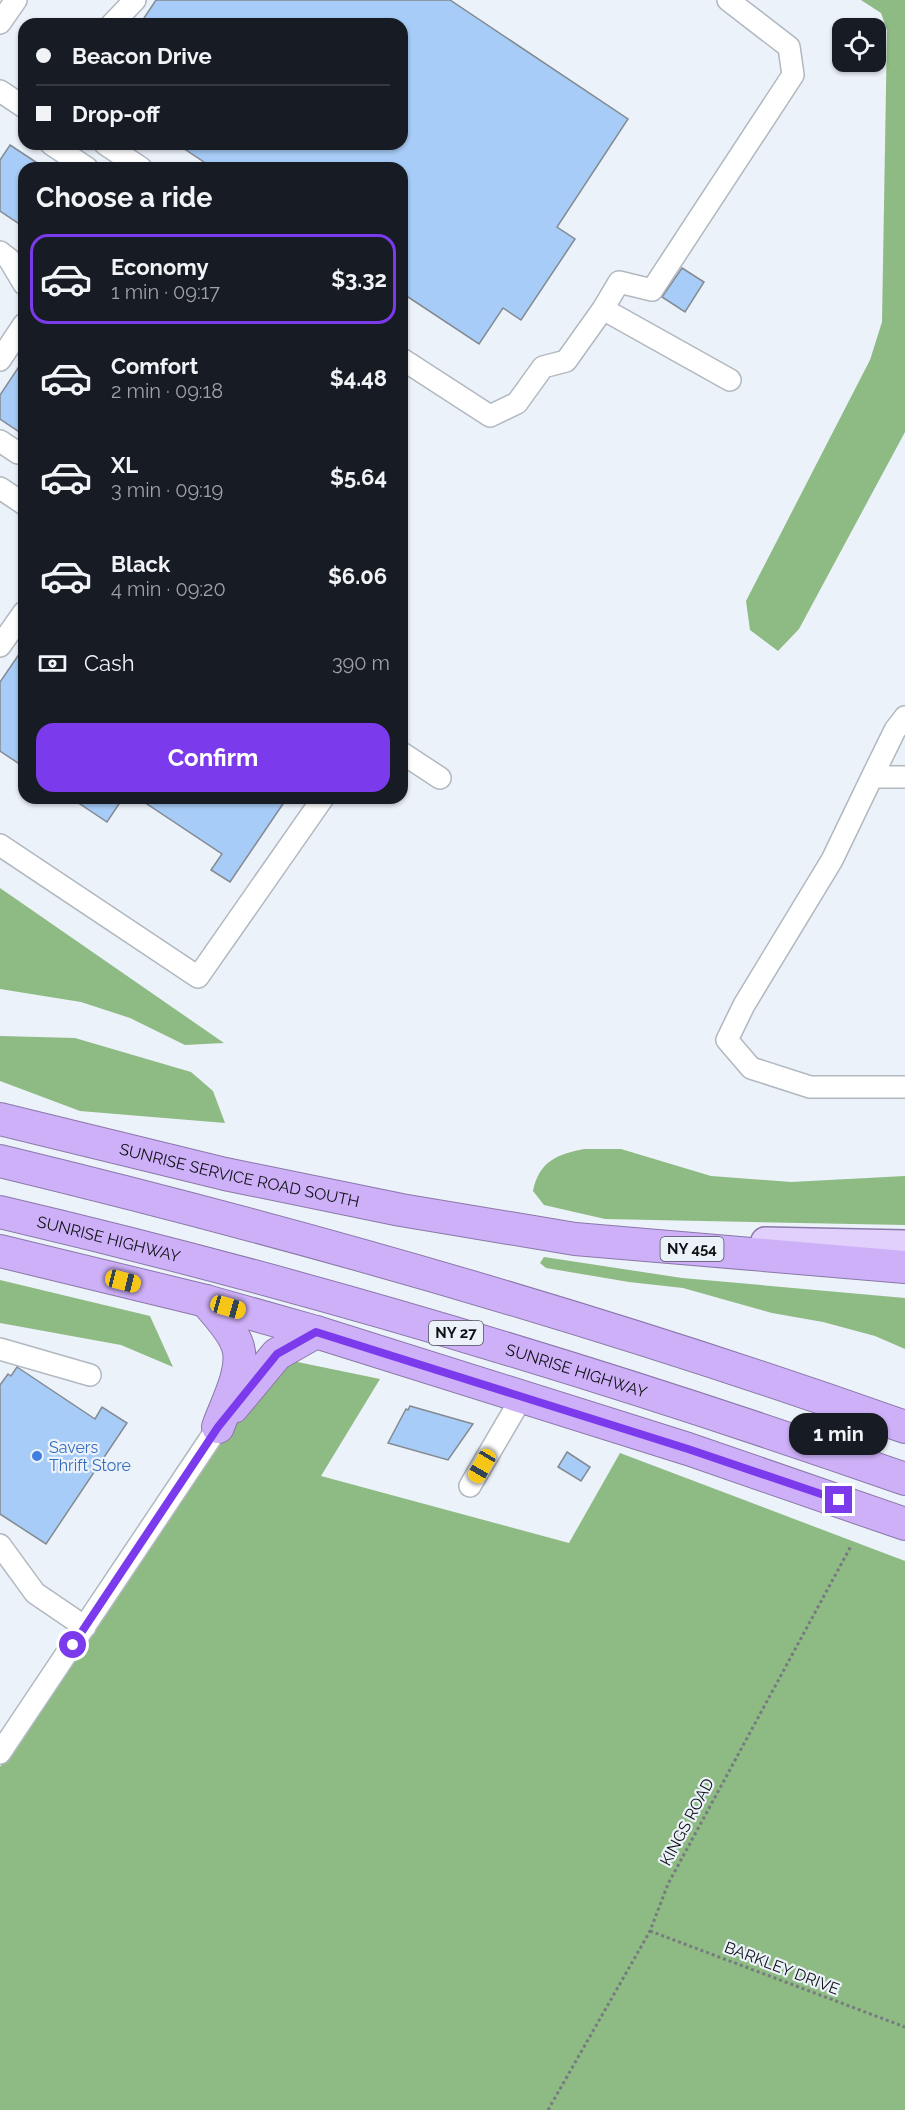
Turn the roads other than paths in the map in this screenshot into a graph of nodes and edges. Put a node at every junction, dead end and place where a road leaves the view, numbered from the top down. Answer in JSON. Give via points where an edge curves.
{"nodes":[{"id":1,"x":15,"y":0,"type":"edge"},
{"id":2,"x":135,"y":0,"type":"edge"},
{"id":3,"x":728,"y":0,"type":"edge"},
{"id":4,"x":118,"y":18,"type":"edge"},
{"id":5,"x":0,"y":23,"type":"edge"},
{"id":6,"x":0,"y":91,"type":"edge"},
{"id":7,"x":18,"y":103,"type":"edge"},
{"id":8,"x":60,"y":150,"type":"edge"},
{"id":9,"x":114,"y":150,"type":"edge"},
{"id":10,"x":78,"y":162,"type":"edge"},
{"id":11,"x":132,"y":162,"type":"edge"},
{"id":12,"x":3,"y":261,"type":"edge"},
{"id":13,"x":18,"y":277,"type":"edge"},
{"id":14,"x":603,"y":309,"type":"junction"},
{"id":15,"x":18,"y":333,"type":"edge"},
{"id":16,"x":0,"y":360,"type":"edge"},
{"id":17,"x":408,"y":363,"type":"edge"},
{"id":18,"x":730,"y":380,"type":"dead end"},
{"id":19,"x":0,"y":441,"type":"edge"},
{"id":20,"x":18,"y":453,"type":"dead end"},
{"id":21,"x":2,"y":494,"type":"edge"},
{"id":22,"x":18,"y":501,"type":"edge"},
{"id":23,"x":18,"y":620,"type":"edge"},
{"id":24,"x":0,"y":646,"type":"edge"},
{"id":25,"x":905,"y":717,"type":"edge"},
{"id":26,"x":408,"y":757,"type":"edge"},
{"id":27,"x":872,"y":777,"type":"junction"},
{"id":28,"x":905,"y":777,"type":"edge"},
{"id":29,"x":440,"y":778,"type":"dead end"},
{"id":30,"x":319,"y":804,"type":"edge"},
{"id":31,"x":0,"y":845,"type":"edge"},
{"id":32,"x":905,"y":1087,"type":"edge"},
{"id":33,"x":0,"y":1119,"type":"edge"},
{"id":34,"x":0,"y":1161,"type":"edge"},
{"id":35,"x":0,"y":1212,"type":"edge"},
{"id":36,"x":480,"y":1223,"type":"junction"},
{"id":37,"x":905,"y":1244,"type":"edge"},
{"id":38,"x":0,"y":1251,"type":"edge"},
{"id":39,"x":0,"y":1265,"type":"edge"},
{"id":40,"x":905,"y":1267,"type":"edge"},
{"id":41,"x":101,"y":1275,"type":"junction"},
{"id":42,"x":207,"y":1301,"type":"junction"},
{"id":43,"x":316,"y":1332,"type":"junction"},
{"id":44,"x":0,"y":1349,"type":"edge"},
{"id":45,"x":90,"y":1375,"type":"dead end"},
{"id":46,"x":522,"y":1397,"type":"junction"},
{"id":47,"x":218,"y":1427,"type":"junction"},
{"id":48,"x":905,"y":1427,"type":"edge"},
{"id":49,"x":905,"y":1479,"type":"edge"},
{"id":50,"x":470,"y":1486,"type":"dead end"},
{"id":51,"x":905,"y":1524,"type":"edge"},
{"id":52,"x":0,"y":1545,"type":"edge"},
{"id":53,"x":85,"y":1627,"type":"junction"},
{"id":54,"x":0,"y":1753,"type":"edge"}],
"edges":[{"from":1,"to":5,"type":"street"},
{"from":2,"to":4,"type":"street"},
{"from":3,"to":14,"type":"street","via":[[789,46],[794,75],[652,290],[619,282]]},
{"from":6,"to":7,"type":"street"},
{"from":8,"to":10,"type":"street"},
{"from":9,"to":11,"type":"street"},
{"from":12,"to":13,"type":"street"},
{"from":14,"to":17,"type":"street","via":[[566,361],[543,367],[517,403],[490,416]]},
{"from":14,"to":18,"type":"street"},
{"from":15,"to":16,"type":"street"},
{"from":19,"to":20,"type":"street"},
{"from":21,"to":22,"type":"street"},
{"from":23,"to":24,"type":"street"},
{"from":25,"to":27,"type":"street"},
{"from":26,"to":29,"type":"street"},
{"from":27,"to":28,"type":"street"},
{"from":27,"to":32,"type":"street","via":[[832,860],[727,1040],[751,1068],[810,1087]]},
{"from":30,"to":31,"type":"street","via":[[198,977]]},
{"from":33,"to":36,"type":"highway","name":"SUNRISE SERVICE ROAD SOUTH","via":[[310,1193]]},
{"from":34,"to":48,"type":"highway","via":[[228,1218],[458,1282],[681,1350]]},
{"from":35,"to":49,"type":"highway","name":"SUNRISE HIGHWAY","number":"NY 27","via":[[467,1336],[693,1406]]},
{"from":36,"to":37,"type":"main road","via":[[577,1226],[759,1241]]},
{"from":36,"to":40,"type":"highway","number":"NY 454","via":[[575,1239]]},
{"from":38,"to":41,"type":"highway"},
{"from":39,"to":41,"type":"highway"},
{"from":41,"to":42,"type":"highway"},
{"from":42,"to":43,"type":"highway"},
{"from":42,"to":47,"type":"highway","via":[[234,1339],[239,1357],[239,1368]]},
{"from":43,"to":46,"type":"highway"},
{"from":43,"to":47,"type":"highway","via":[[277,1354]]},
{"from":44,"to":45,"type":"street"},
{"from":46,"to":50,"type":"street"},
{"from":46,"to":51,"type":"highway"},
{"from":47,"to":53,"type":"street"},
{"from":52,"to":53,"type":"street","via":[[34,1593]]},
{"from":53,"to":54,"type":"street"}]}
